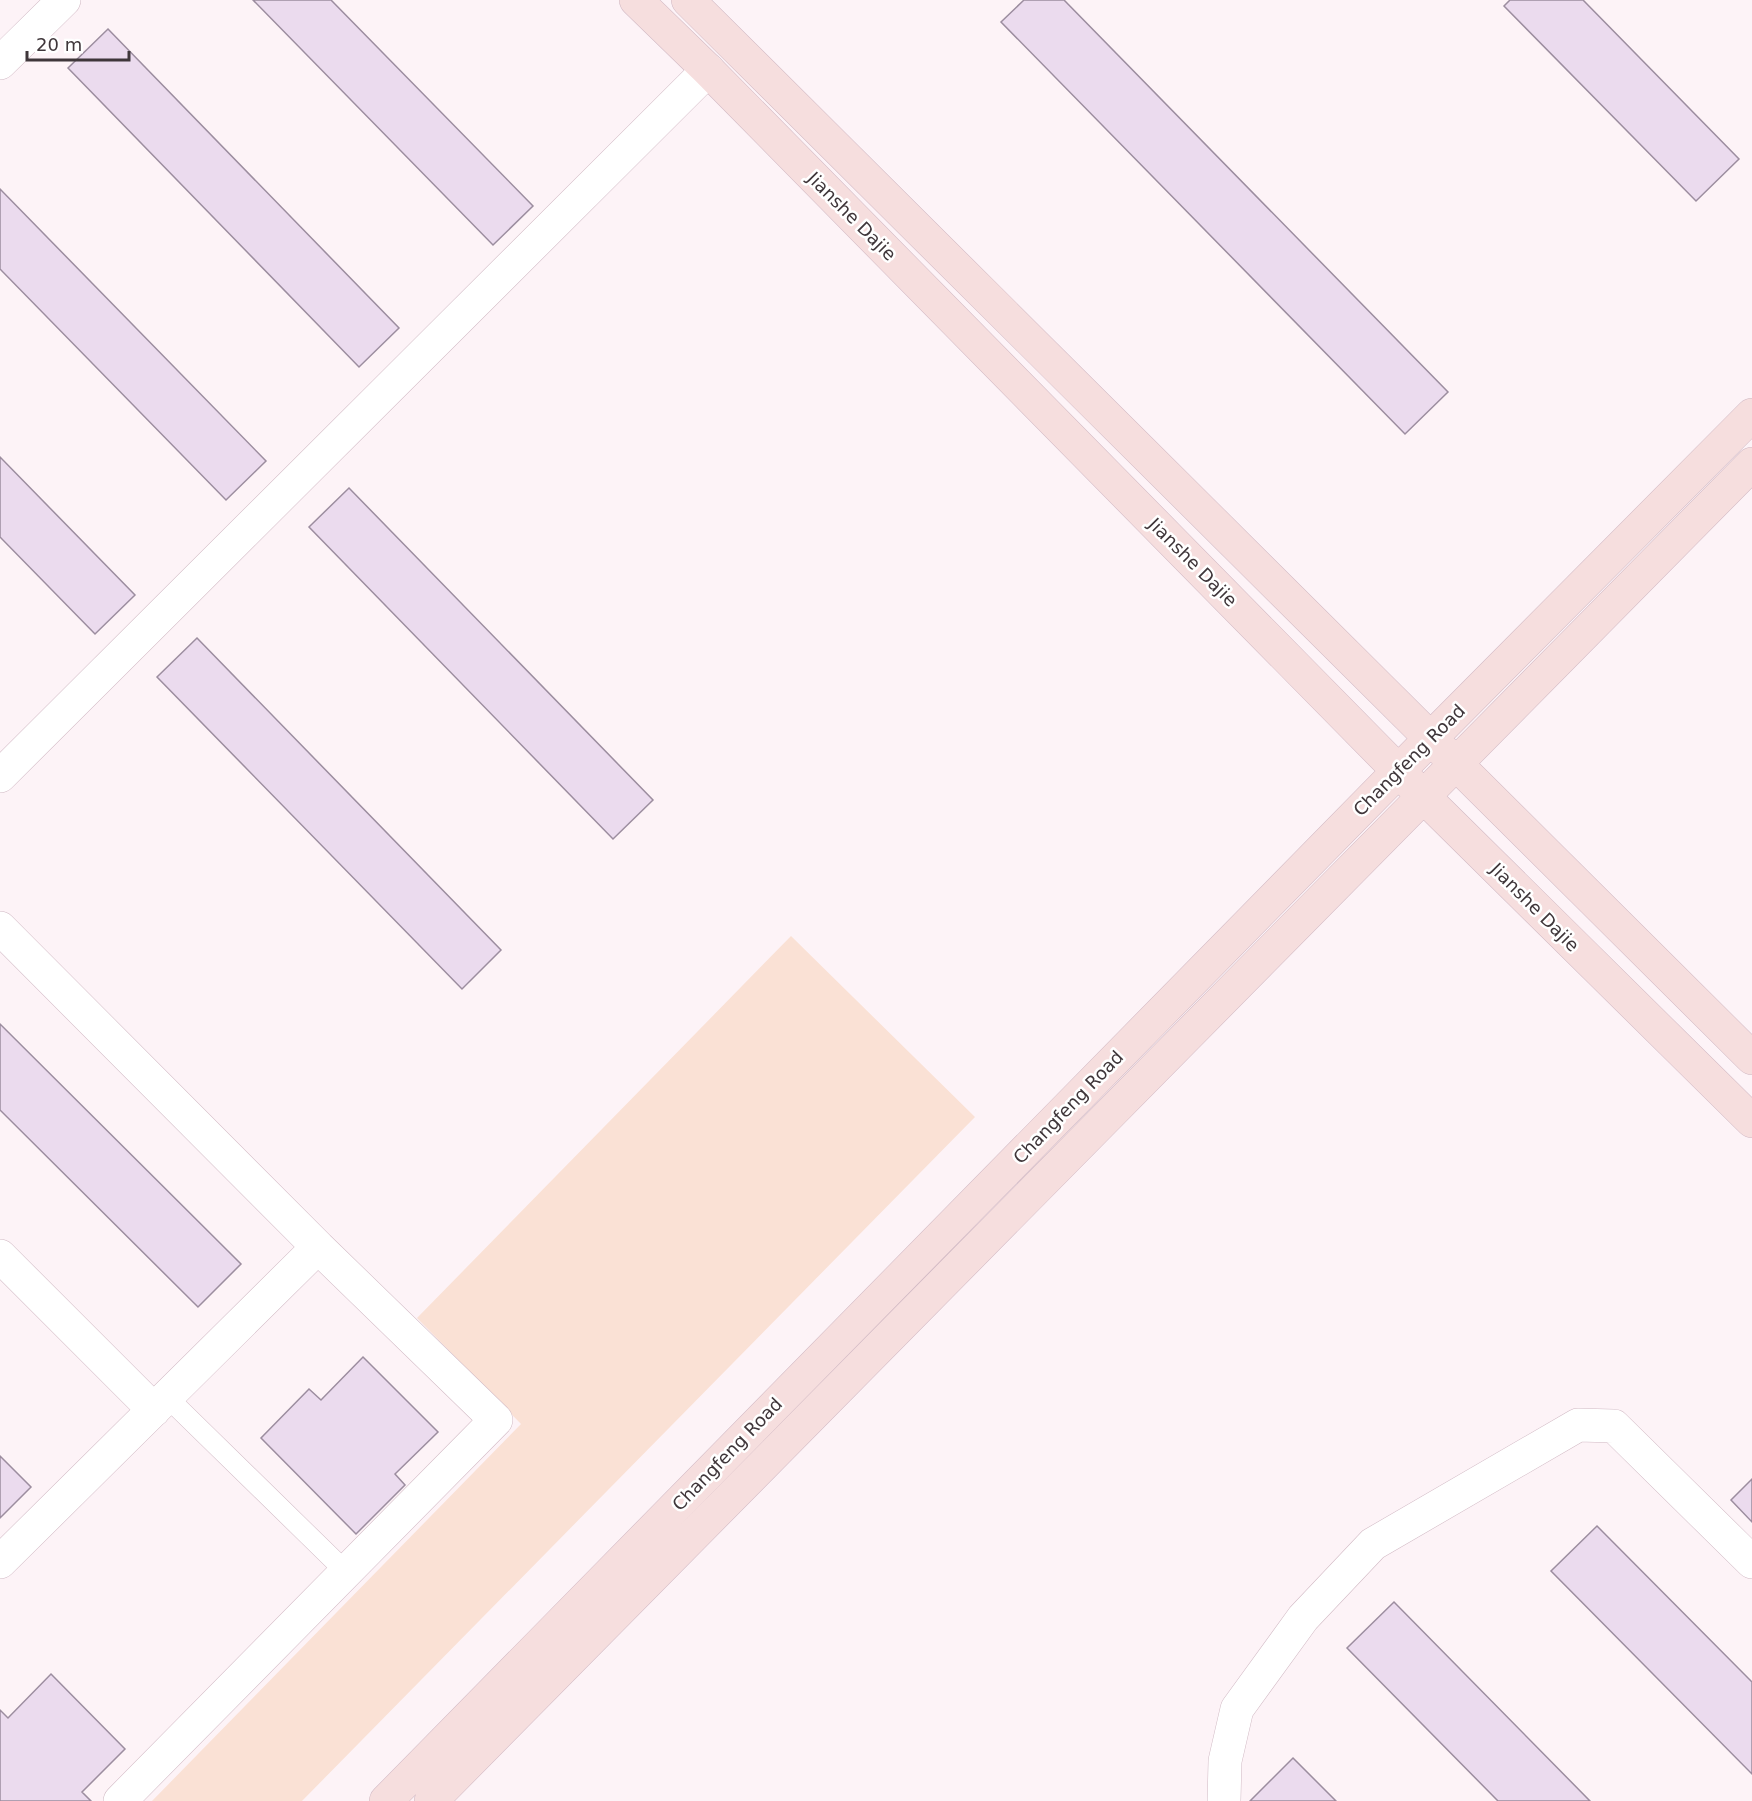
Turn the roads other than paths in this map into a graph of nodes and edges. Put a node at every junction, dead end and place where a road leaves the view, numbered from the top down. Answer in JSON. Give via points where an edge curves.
{"nodes":[{"id":1,"x":64,"y":0,"type":"edge"},
{"id":2,"x":636,"y":0,"type":"edge"},
{"id":3,"x":688,"y":0,"type":"edge"},
{"id":4,"x":0,"y":63,"type":"edge"},
{"id":5,"x":708,"y":70,"type":"junction"},
{"id":6,"x":1752,"y":415,"type":"edge"},
{"id":7,"x":1752,"y":464,"type":"edge"},
{"id":8,"x":1430,"y":739,"type":"junction"},
{"id":9,"x":1455,"y":764,"type":"junction"},
{"id":10,"x":1398,"y":771,"type":"junction"},
{"id":11,"x":0,"y":776,"type":"edge"},
{"id":12,"x":1424,"y":797,"type":"junction"},
{"id":13,"x":0,"y":928,"type":"edge"},
{"id":14,"x":1752,"y":1058,"type":"edge"},
{"id":15,"x":1752,"y":1121,"type":"edge"},
{"id":16,"x":318,"y":1247,"type":"junction"},
{"id":17,"x":0,"y":1256,"type":"edge"},
{"id":18,"x":160,"y":1403,"type":"junction"},
{"id":19,"x":0,"y":1562,"type":"edge"},
{"id":20,"x":1752,"y":1562,"type":"edge"},
{"id":21,"x":346,"y":1572,"type":"junction"},
{"id":22,"x":120,"y":1801,"type":"edge"},
{"id":23,"x":386,"y":1801,"type":"edge"},
{"id":24,"x":431,"y":1801,"type":"edge"},
{"id":25,"x":1224,"y":1801,"type":"edge"}],
"edges":[{"from":1,"to":4,"type":"street"},
{"from":2,"to":5,"type":"main road","name":"Jianshe Dajie"},
{"from":3,"to":8,"type":"main road","name":"Jianshe Dajie"},
{"from":5,"to":10,"type":"main road","name":"Jianshe Dajie"},
{"from":5,"to":11,"type":"street"},
{"from":6,"to":8,"type":"main road","name":"Changfeng Road"},
{"from":7,"to":9,"type":"main road"},
{"from":8,"to":9,"type":"main road","name":"Jianshe Dajie"},
{"from":8,"to":10,"type":"main road","name":"Changfeng Road"},
{"from":9,"to":12,"type":"main road"},
{"from":9,"to":14,"type":"main road","name":"Jianshe Dajie"},
{"from":10,"to":12,"type":"main road","name":"Jianshe Dajie"},
{"from":10,"to":23,"type":"main road","name":"Changfeng Road"},
{"from":12,"to":15,"type":"main road","name":"Jianshe Dajie"},
{"from":12,"to":24,"type":"main road"},
{"from":13,"to":16,"type":"street"},
{"from":16,"to":18,"type":"street"},
{"from":16,"to":21,"type":"street","via":[[496,1420]]},
{"from":17,"to":18,"type":"street"},
{"from":18,"to":19,"type":"street"},
{"from":18,"to":21,"type":"lane"},
{"from":20,"to":25,"type":"street","via":[[1614,1426],[1578,1425],[1373,1544],[1303,1618],[1237,1709],[1224,1761]]},
{"from":21,"to":22,"type":"street"}]}
